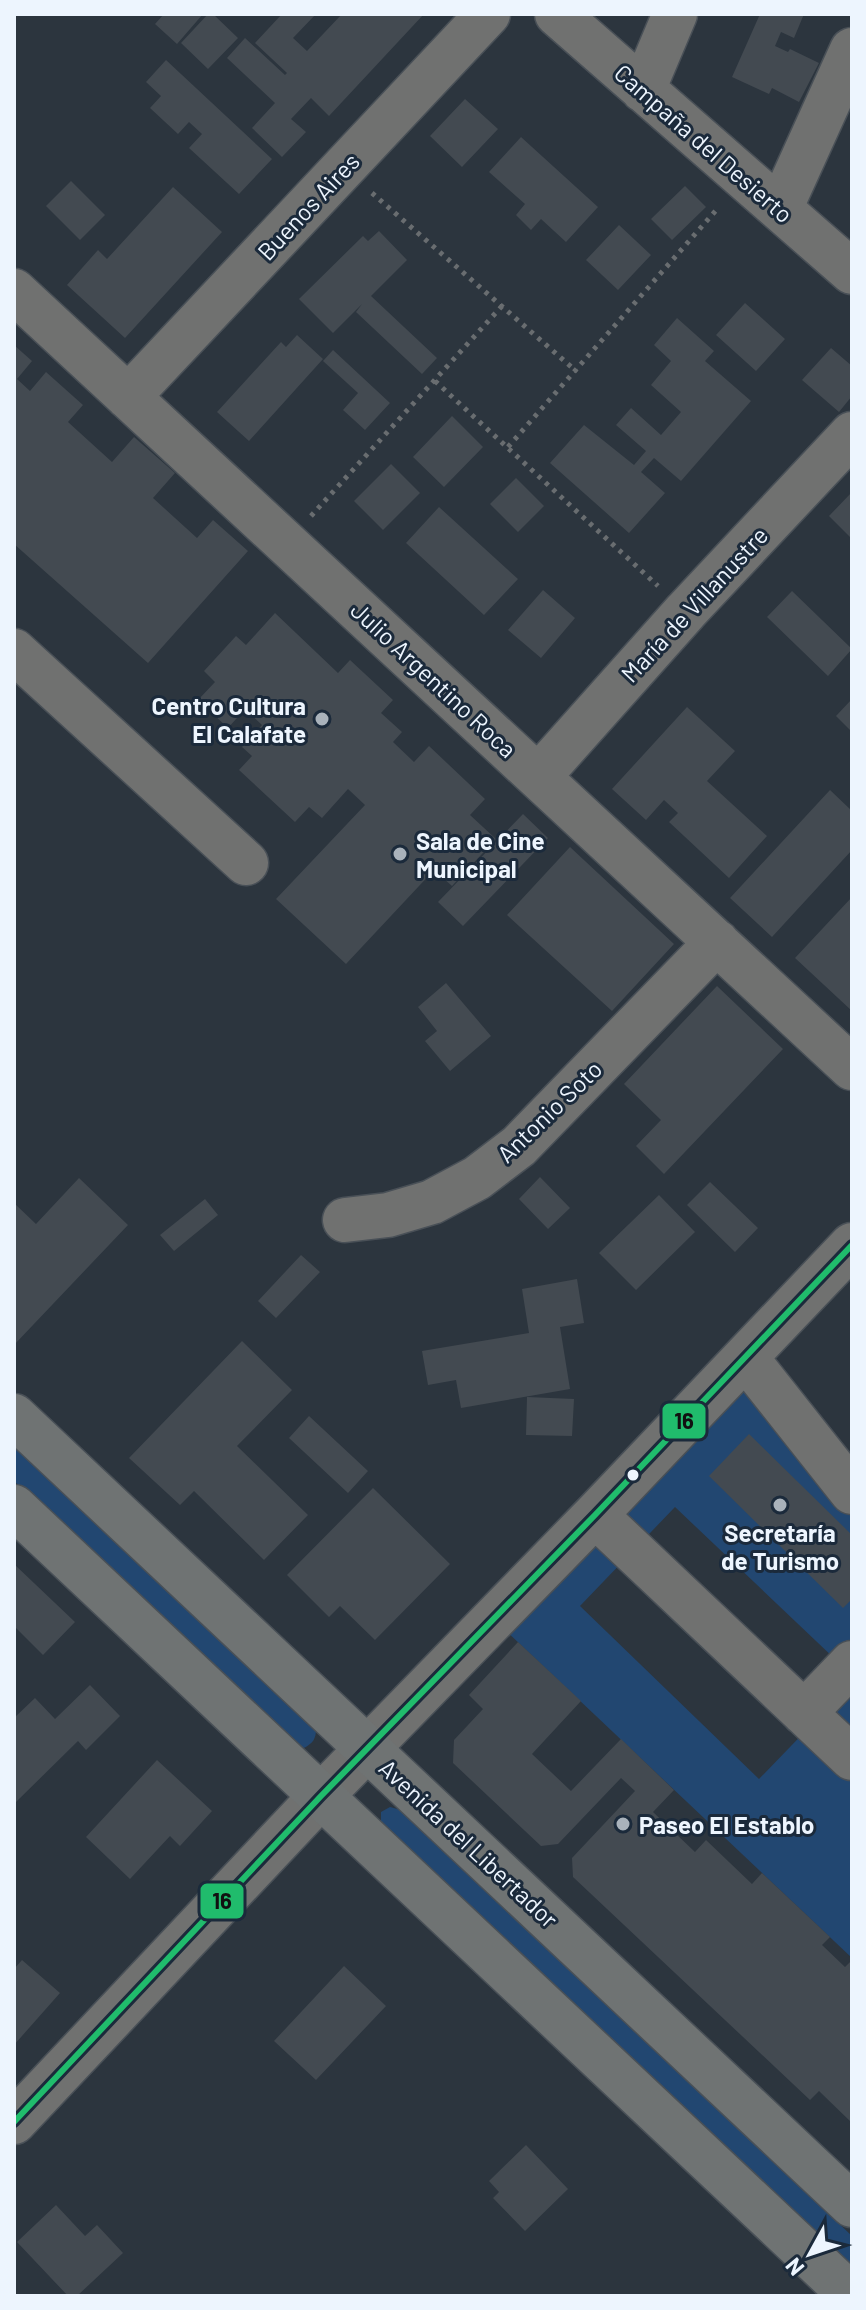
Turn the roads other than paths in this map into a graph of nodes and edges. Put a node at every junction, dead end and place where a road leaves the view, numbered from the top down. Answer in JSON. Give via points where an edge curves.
{"nodes":[{"id":1,"x":488,"y":14,"type":"edge"},
{"id":2,"x":557,"y":14,"type":"edge"},
{"id":3,"x":675,"y":14,"type":"edge"},
{"id":4,"x":852,"y":50,"type":"edge"},
{"id":5,"x":643,"y":90,"type":"junction"},
{"id":6,"x":780,"y":209,"type":"junction"},
{"id":7,"x":852,"y":272,"type":"edge"},
{"id":8,"x":14,"y":291,"type":"edge"},
{"id":9,"x":128,"y":397,"type":"junction"},
{"id":10,"x":852,"y":434,"type":"edge"},
{"id":11,"x":14,"y":651,"type":"edge"},
{"id":12,"x":539,"y":776,"type":"junction"},
{"id":13,"x":246,"y":863,"type":"dead end"},
{"id":14,"x":717,"y":942,"type":"junction"},
{"id":15,"x":852,"y":1068,"type":"edge"},
{"id":16,"x":345,"y":1220,"type":"dead end"},
{"id":17,"x":852,"y":1245,"type":"edge"},
{"id":18,"x":746,"y":1358,"type":"junction"},
{"id":19,"x":14,"y":1416,"type":"edge"},
{"id":20,"x":852,"y":1492,"type":"edge"},
{"id":21,"x":14,"y":1507,"type":"edge"},
{"id":22,"x":595,"y":1515,"type":"junction"},
{"id":23,"x":852,"y":1663,"type":"edge"},
{"id":24,"x":804,"y":1713,"type":"junction"},
{"id":25,"x":368,"y":1748,"type":"junction"},
{"id":26,"x":852,"y":1758,"type":"edge"},
{"id":27,"x":321,"y":1796,"type":"junction"},
{"id":28,"x":14,"y":2122,"type":"edge"},
{"id":29,"x":852,"y":2205,"type":"edge"},
{"id":30,"x":852,"y":2296,"type":"edge"}],
"edges":[{"from":1,"to":9,"type":"street","name":"Buenos Aires"},
{"from":2,"to":5,"type":"street","name":"Campaña del Desierto"},
{"from":3,"to":5,"type":"street"},
{"from":4,"to":6,"type":"street"},
{"from":5,"to":6,"type":"street","name":"Campaña del Desierto"},
{"from":6,"to":7,"type":"street","name":"Campaña del Desierto"},
{"from":8,"to":9,"type":"street","name":"Julio Argentino Roca"},
{"from":9,"to":12,"type":"street","name":"Julio Argentino Roca"},
{"from":10,"to":12,"type":"street","name":"María de Villanustre"},
{"from":11,"to":13,"type":"street"},
{"from":12,"to":14,"type":"street","name":"Julio Argentino Roca"},
{"from":14,"to":15,"type":"street","name":"Julio Argentino Roca"},
{"from":14,"to":16,"type":"street","name":"Antonio Soto","via":[[519,1146],[477,1178],[432,1202]]},
{"from":17,"to":18,"type":"street"},
{"from":18,"to":20,"type":"street"},
{"from":18,"to":22,"type":"street"},
{"from":19,"to":25,"type":"main road","name":"Avenida del Libertador"},
{"from":21,"to":27,"type":"main road"},
{"from":22,"to":24,"type":"street"},
{"from":22,"to":25,"type":"street"},
{"from":23,"to":24,"type":"street"},
{"from":24,"to":26,"type":"street"},
{"from":25,"to":27,"type":"street"},
{"from":25,"to":29,"type":"main road","name":"Avenida del Libertador"},
{"from":27,"to":28,"type":"street"},
{"from":27,"to":30,"type":"main road"}]}
